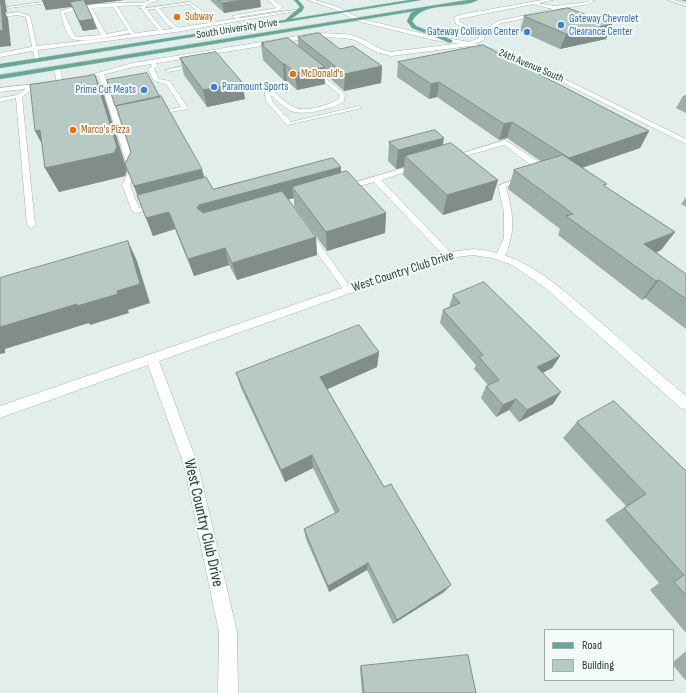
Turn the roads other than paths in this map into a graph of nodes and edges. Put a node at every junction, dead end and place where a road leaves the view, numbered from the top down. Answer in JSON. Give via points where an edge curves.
{"nodes":[{"id":1,"x":68,"y":0,"type":"edge"},
{"id":2,"x":157,"y":0,"type":"edge"},
{"id":3,"x":270,"y":0,"type":"edge"},
{"id":4,"x":296,"y":0,"type":"edge"},
{"id":5,"x":310,"y":0,"type":"edge"},
{"id":6,"x":419,"y":0,"type":"edge"},
{"id":7,"x":476,"y":0,"type":"edge"},
{"id":8,"x":551,"y":0,"type":"edge"},
{"id":9,"x":592,"y":0,"type":"edge"},
{"id":10,"x":670,"y":0,"type":"edge"},
{"id":11,"x":533,"y":3,"type":"junction"},
{"id":12,"x":686,"y":5,"type":"edge"},
{"id":13,"x":115,"y":6,"type":"junction"},
{"id":14,"x":90,"y":7,"type":"junction"},
{"id":15,"x":144,"y":7,"type":"junction"},
{"id":16,"x":156,"y":7,"type":"junction"},
{"id":17,"x":6,"y":8,"type":"dead end"},
{"id":18,"x":426,"y":8,"type":"junction"},
{"id":19,"x":556,"y":9,"type":"junction"},
{"id":20,"x":300,"y":10,"type":"junction"},
{"id":21,"x":264,"y":11,"type":"junction"},
{"id":22,"x":343,"y":12,"type":"junction"},
{"id":23,"x":0,"y":16,"type":"edge"},
{"id":24,"x":269,"y":16,"type":"junction"},
{"id":25,"x":239,"y":20,"type":"junction"},
{"id":26,"x":359,"y":20,"type":"junction"},
{"id":27,"x":285,"y":21,"type":"junction"},
{"id":28,"x":216,"y":24,"type":"junction"},
{"id":29,"x":488,"y":29,"type":"dead end"},
{"id":30,"x":161,"y":30,"type":"junction"},
{"id":31,"x":178,"y":30,"type":"junction"},
{"id":32,"x":133,"y":34,"type":"junction"},
{"id":33,"x":104,"y":36,"type":"junction"},
{"id":34,"x":186,"y":36,"type":"junction"},
{"id":35,"x":280,"y":41,"type":"junction"},
{"id":36,"x":450,"y":41,"type":"junction"},
{"id":37,"x":470,"y":44,"type":"junction"},
{"id":38,"x":285,"y":46,"type":"edge"},
{"id":39,"x":36,"y":47,"type":"junction"},
{"id":40,"x":0,"y":54,"type":"edge"},
{"id":41,"x":193,"y":55,"type":"junction"},
{"id":42,"x":38,"y":60,"type":"junction"},
{"id":43,"x":154,"y":64,"type":"junction"},
{"id":44,"x":0,"y":66,"type":"edge"},
{"id":45,"x":308,"y":66,"type":"edge"},
{"id":46,"x":57,"y":68,"type":"junction"},
{"id":47,"x":168,"y":70,"type":"junction"},
{"id":48,"x":0,"y":72,"type":"edge"},
{"id":49,"x":101,"y":74,"type":"junction"},
{"id":50,"x":152,"y":74,"type":"junction"},
{"id":51,"x":145,"y":75,"type":"edge"},
{"id":52,"x":0,"y":77,"type":"edge"},
{"id":53,"x":76,"y":80,"type":"edge"},
{"id":54,"x":68,"y":81,"type":"edge"},
{"id":55,"x":168,"y":82,"type":"junction"},
{"id":56,"x":60,"y":83,"type":"junction"},
{"id":57,"x":31,"y":88,"type":"junction"},
{"id":58,"x":267,"y":88,"type":"junction"},
{"id":59,"x":0,"y":90,"type":"edge"},
{"id":60,"x":343,"y":95,"type":"junction"},
{"id":61,"x":20,"y":96,"type":"junction"},
{"id":62,"x":0,"y":100,"type":"edge"},
{"id":63,"x":350,"y":101,"type":"junction"},
{"id":64,"x":147,"y":116,"type":"edge"},
{"id":65,"x":686,"y":142,"type":"edge"},
{"id":66,"x":440,"y":161,"type":"edge"},
{"id":67,"x":426,"y":165,"type":"edge"},
{"id":68,"x":376,"y":179,"type":"junction"},
{"id":69,"x":339,"y":189,"type":"edge"},
{"id":70,"x":166,"y":202,"type":"edge"},
{"id":71,"x":31,"y":225,"type":"dead end"},
{"id":72,"x":305,"y":229,"type":"edge"},
{"id":73,"x":448,"y":255,"type":"junction"},
{"id":74,"x":500,"y":257,"type":"junction"},
{"id":75,"x":348,"y":290,"type":"junction"},
{"id":76,"x":152,"y":359,"type":"junction"},
{"id":77,"x":686,"y":404,"type":"edge"},
{"id":78,"x":0,"y":412,"type":"edge"},
{"id":79,"x":228,"y":693,"type":"edge"}],
"edges":[{"from":1,"to":17,"type":"lane"},
{"from":2,"to":15,"type":"street","via":[[148,2]]},
{"from":3,"to":21,"type":"lane","via":[[278,5],[279,9]]},
{"from":4,"to":20,"type":"main road","via":[[302,7]]},
{"from":5,"to":22,"type":"street","name":"24th Avenue South"},
{"from":6,"to":22,"type":"main road","name":"South University Drive"},
{"from":7,"to":18,"type":"main road","name":"South University Drive"},
{"from":8,"to":11,"type":"street"},
{"from":9,"to":19,"type":"lane","via":[[589,3]]},
{"from":10,"to":12,"type":"lane"},
{"from":11,"to":19,"type":"lane"},
{"from":11,"to":37,"type":"street","via":[[456,18],[458,23],[482,35],[482,39]]},
{"from":13,"to":14,"type":"lane"},
{"from":13,"to":15,"type":"lane"},
{"from":13,"to":32,"type":"lane"},
{"from":14,"to":33,"type":"lane"},
{"from":14,"to":33,"type":"lane","via":[[62,12],[72,36],[80,39]]},
{"from":15,"to":16,"type":"lane"},
{"from":15,"to":30,"type":"street"},
{"from":16,"to":28,"type":"lane","via":[[190,3]]},
{"from":16,"to":31,"type":"lane"},
{"from":18,"to":26,"type":"main road","name":"South University Drive"},
{"from":18,"to":36,"type":"main road","via":[[412,14],[409,21],[414,27]]},
{"from":19,"to":29,"type":"lane","via":[[500,22]]},
{"from":20,"to":24,"type":"street"},
{"from":20,"to":27,"type":"main road"},
{"from":21,"to":24,"type":"lane"},
{"from":21,"to":25,"type":"lane","via":[[234,16]]},
{"from":22,"to":26,"type":"street","name":"24th Avenue South"},
{"from":22,"to":27,"type":"main road","name":"South University Drive"},
{"from":23,"to":39,"type":"lane","via":[[16,13],[28,16]]},
{"from":24,"to":25,"type":"street"},
{"from":25,"to":28,"type":"street"},
{"from":26,"to":36,"type":"street","name":"24th Avenue South"},
{"from":26,"to":46,"type":"main road","name":"South University Drive"},
{"from":27,"to":34,"type":"main road","name":"South University Drive"},
{"from":28,"to":31,"type":"street"},
{"from":30,"to":31,"type":"street"},
{"from":30,"to":32,"type":"street"},
{"from":32,"to":33,"type":"lane"},
{"from":32,"to":39,"type":"street"},
{"from":34,"to":42,"type":"main road","name":"South University Drive"},
{"from":34,"to":46,"type":"main road","via":[[172,43],[78,59]]},
{"from":35,"to":37,"type":"street","via":[[316,35],[345,36],[357,39],[378,51],[392,54]]},
{"from":35,"to":38,"type":"lane"},
{"from":35,"to":41,"type":"street"},
{"from":36,"to":37,"type":"street","name":"24th Avenue South"},
{"from":37,"to":65,"type":"street","name":"24th Avenue South","via":[[530,64]]},
{"from":39,"to":40,"type":"street"},
{"from":39,"to":42,"type":"lane"},
{"from":41,"to":43,"type":"street"},
{"from":41,"to":47,"type":"lane","via":[[202,64]]},
{"from":42,"to":44,"type":"main road","name":"South University Drive"},
{"from":42,"to":48,"type":"main road","via":[[33,66]]},
{"from":43,"to":47,"type":"lane"},
{"from":43,"to":49,"type":"street","via":[[133,65]]},
{"from":43,"to":50,"type":"lane"},
{"from":45,"to":60,"type":"lane"},
{"from":46,"to":52,"type":"main road","name":"South University Drive"},
{"from":46,"to":56,"type":"street"},
{"from":47,"to":55,"type":"lane","via":[[171,76]]},
{"from":49,"to":53,"type":"street"},
{"from":49,"to":70,"type":"lane","via":[[108,83],[121,121],[132,171],[126,185],[136,210]]},
{"from":50,"to":51,"type":"lane"},
{"from":50,"to":55,"type":"lane","via":[[157,81]]},
{"from":54,"to":56,"type":"street"},
{"from":55,"to":64,"type":"lane","via":[[185,108]]},
{"from":56,"to":57,"type":"street"},
{"from":57,"to":59,"type":"street"},
{"from":57,"to":61,"type":"lane"},
{"from":58,"to":60,"type":"lane","via":[[299,111],[336,104],[341,101]]},
{"from":58,"to":63,"type":"lane","via":[[276,103],[294,114],[324,112],[348,105]]},
{"from":58,"to":63,"type":"lane","via":[[269,101],[289,124],[359,108]]},
{"from":60,"to":63,"type":"lane"},
{"from":61,"to":62,"type":"lane"},
{"from":61,"to":71,"type":"lane"},
{"from":66,"to":74,"type":"lane","via":[[464,157],[505,142],[547,171],[499,184],[508,212],[508,238]]},
{"from":67,"to":68,"type":"lane"},
{"from":68,"to":69,"type":"lane"},
{"from":68,"to":73,"type":"lane"},
{"from":72,"to":75,"type":"lane"},
{"from":73,"to":74,"type":"street","name":"West Country Club Drive","via":[[474,252]]},
{"from":73,"to":75,"type":"street","name":"West Country Club Drive"},
{"from":74,"to":77,"type":"street","name":"West Country Club Drive","via":[[525,267],[548,284]]},
{"from":75,"to":76,"type":"street","name":"West Country Club Drive"},
{"from":76,"to":78,"type":"street","name":"West Country Club Drive"},
{"from":76,"to":79,"type":"street","name":"West Country Club Drive","via":[[191,465],[228,632]]}]}
